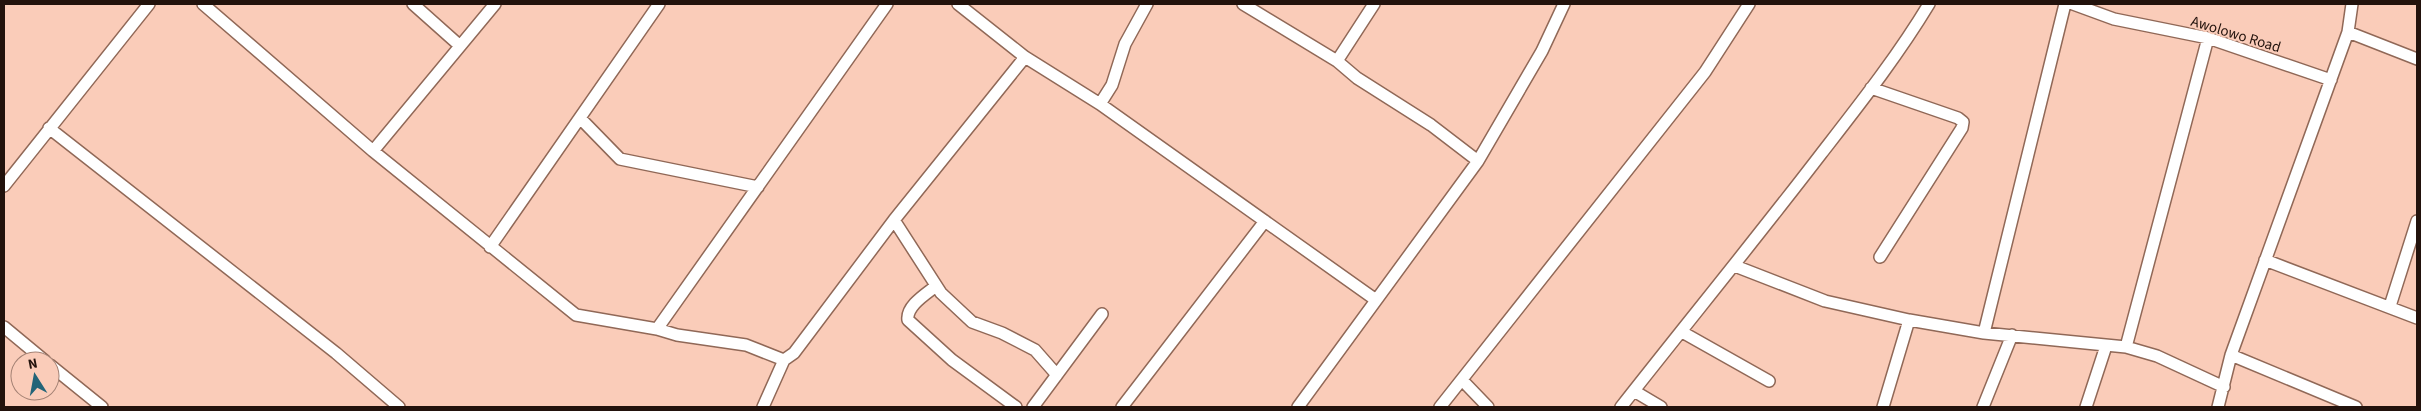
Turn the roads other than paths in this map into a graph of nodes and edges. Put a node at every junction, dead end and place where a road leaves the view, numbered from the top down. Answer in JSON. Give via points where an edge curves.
{"nodes":[{"id":1,"x":149,"y":4,"type":"edge"},
{"id":2,"x":203,"y":4,"type":"edge"},
{"id":3,"x":413,"y":4,"type":"edge"},
{"id":4,"x":495,"y":4,"type":"edge"},
{"id":5,"x":659,"y":4,"type":"edge"},
{"id":6,"x":887,"y":4,"type":"edge"},
{"id":7,"x":958,"y":4,"type":"edge"},
{"id":8,"x":1147,"y":4,"type":"edge"},
{"id":9,"x":1243,"y":4,"type":"edge"},
{"id":10,"x":1374,"y":4,"type":"edge"},
{"id":11,"x":1564,"y":4,"type":"edge"},
{"id":12,"x":1749,"y":4,"type":"edge"},
{"id":13,"x":1929,"y":4,"type":"edge"},
{"id":14,"x":2065,"y":4,"type":"edge"},
{"id":15,"x":2073,"y":4,"type":"edge"},
{"id":16,"x":2352,"y":4,"type":"edge"},
{"id":17,"x":2348,"y":32,"type":"junction"},
{"id":18,"x":2208,"y":38,"type":"junction"},
{"id":19,"x":459,"y":45,"type":"junction"},
{"id":20,"x":1025,"y":57,"type":"junction"},
{"id":21,"x":2417,"y":60,"type":"edge"},
{"id":22,"x":1337,"y":61,"type":"junction"},
{"id":23,"x":2331,"y":80,"type":"junction"},
{"id":24,"x":1871,"y":88,"type":"junction"},
{"id":25,"x":1100,"y":104,"type":"junction"},
{"id":26,"x":580,"y":118,"type":"junction"},
{"id":27,"x":49,"y":128,"type":"junction"},
{"id":28,"x":373,"y":150,"type":"junction"},
{"id":29,"x":1478,"y":161,"type":"junction"},
{"id":30,"x":4,"y":186,"type":"edge"},
{"id":31,"x":758,"y":187,"type":"junction"},
{"id":32,"x":894,"y":220,"type":"junction"},
{"id":33,"x":1265,"y":221,"type":"junction"},
{"id":34,"x":2417,"y":221,"type":"edge"},
{"id":35,"x":490,"y":247,"type":"junction"},
{"id":36,"x":1880,"y":257,"type":"dead end"},
{"id":37,"x":2265,"y":260,"type":"junction"},
{"id":38,"x":1735,"y":266,"type":"junction"},
{"id":39,"x":936,"y":286,"type":"junction"},
{"id":40,"x":1376,"y":300,"type":"junction"},
{"id":41,"x":2390,"y":306,"type":"junction"},
{"id":42,"x":1102,"y":314,"type":"dead end"},
{"id":43,"x":2417,"y":318,"type":"edge"},
{"id":44,"x":1909,"y":320,"type":"junction"},
{"id":45,"x":4,"y":327,"type":"edge"},
{"id":46,"x":657,"y":329,"type":"junction"},
{"id":47,"x":1682,"y":332,"type":"junction"},
{"id":48,"x":1984,"y":333,"type":"junction"},
{"id":49,"x":2012,"y":335,"type":"junction"},
{"id":50,"x":2106,"y":346,"type":"junction"},
{"id":51,"x":2126,"y":347,"type":"junction"},
{"id":52,"x":33,"y":351,"type":"edge"},
{"id":53,"x":2231,"y":355,"type":"junction"},
{"id":54,"x":784,"y":360,"type":"junction"},
{"id":55,"x":60,"y":373,"type":"edge"},
{"id":56,"x":1057,"y":375,"type":"junction"},
{"id":57,"x":1462,"y":380,"type":"junction"},
{"id":58,"x":1769,"y":381,"type":"dead end"},
{"id":59,"x":2224,"y":387,"type":"junction"},
{"id":60,"x":1634,"y":391,"type":"junction"},
{"id":61,"x":102,"y":407,"type":"edge"},
{"id":62,"x":399,"y":407,"type":"edge"},
{"id":63,"x":763,"y":407,"type":"edge"},
{"id":64,"x":1016,"y":407,"type":"edge"},
{"id":65,"x":1033,"y":407,"type":"edge"},
{"id":66,"x":1122,"y":407,"type":"edge"},
{"id":67,"x":1298,"y":407,"type":"edge"},
{"id":68,"x":1440,"y":407,"type":"edge"},
{"id":69,"x":1488,"y":407,"type":"edge"},
{"id":70,"x":1622,"y":407,"type":"edge"},
{"id":71,"x":1661,"y":407,"type":"edge"},
{"id":72,"x":1883,"y":407,"type":"edge"},
{"id":73,"x":1983,"y":407,"type":"edge"},
{"id":74,"x":2086,"y":407,"type":"edge"},
{"id":75,"x":2218,"y":407,"type":"edge"},
{"id":76,"x":2356,"y":407,"type":"edge"}],
"edges":[{"from":1,"to":27,"type":"street"},
{"from":2,"to":28,"type":"street"},
{"from":3,"to":19,"type":"street"},
{"from":4,"to":19,"type":"street"},
{"from":5,"to":26,"type":"street"},
{"from":6,"to":31,"type":"street"},
{"from":7,"to":20,"type":"street"},
{"from":8,"to":25,"type":"street","via":[[1125,44],[1112,85]]},
{"from":9,"to":22,"type":"street"},
{"from":10,"to":22,"type":"street"},
{"from":11,"to":29,"type":"street","via":[[1542,51]]},
{"from":12,"to":57,"type":"street","via":[[1705,72]]},
{"from":13,"to":24,"type":"street","via":[[1909,38]]},
{"from":14,"to":48,"type":"street"},
{"from":15,"to":18,"type":"street","name":"Awolowo Road","via":[[2114,19]]},
{"from":16,"to":17,"type":"street"},
{"from":17,"to":21,"type":"street"},
{"from":17,"to":23,"type":"street"},
{"from":18,"to":23,"type":"street","name":"Awolowo Road"},
{"from":18,"to":51,"type":"street"},
{"from":19,"to":28,"type":"street"},
{"from":20,"to":25,"type":"street"},
{"from":20,"to":32,"type":"street"},
{"from":22,"to":29,"type":"street"},
{"from":23,"to":37,"type":"street"},
{"from":24,"to":36,"type":"street","via":[[1962,122],[1962,128]]},
{"from":24,"to":38,"type":"street"},
{"from":25,"to":33,"type":"street"},
{"from":26,"to":31,"type":"street","via":[[620,159]]},
{"from":26,"to":35,"type":"street"},
{"from":27,"to":30,"type":"street"},
{"from":27,"to":62,"type":"street","via":[[336,353]]},
{"from":28,"to":35,"type":"street"},
{"from":29,"to":40,"type":"street"},
{"from":31,"to":46,"type":"street"},
{"from":32,"to":39,"type":"street"},
{"from":32,"to":54,"type":"street","via":[[794,353]]},
{"from":33,"to":40,"type":"street"},
{"from":33,"to":66,"type":"street"},
{"from":34,"to":41,"type":"street"},
{"from":35,"to":46,"type":"street","via":[[576,315]]},
{"from":37,"to":41,"type":"street"},
{"from":37,"to":53,"type":"street"},
{"from":38,"to":44,"type":"street","via":[[1825,301]]},
{"from":38,"to":47,"type":"street"},
{"from":39,"to":56,"type":"street","via":[[972,322],[1035,350]]},
{"from":39,"to":64,"type":"street","via":[[911,308],[908,320],[952,360]]},
{"from":40,"to":67,"type":"street"},
{"from":41,"to":43,"type":"street"},
{"from":42,"to":56,"type":"street"},
{"from":44,"to":48,"type":"street"},
{"from":44,"to":72,"type":"street"},
{"from":45,"to":52,"type":"street"},
{"from":46,"to":54,"type":"street","via":[[746,345]]},
{"from":47,"to":58,"type":"street"},
{"from":47,"to":60,"type":"street"},
{"from":48,"to":49,"type":"street"},
{"from":49,"to":50,"type":"street"},
{"from":49,"to":73,"type":"street"},
{"from":50,"to":51,"type":"street"},
{"from":50,"to":74,"type":"street"},
{"from":51,"to":59,"type":"street","via":[[2157,356]]},
{"from":53,"to":59,"type":"street"},
{"from":53,"to":76,"type":"street"},
{"from":54,"to":63,"type":"street"},
{"from":55,"to":61,"type":"street"},
{"from":56,"to":65,"type":"street"},
{"from":57,"to":68,"type":"street"},
{"from":57,"to":69,"type":"street"},
{"from":59,"to":75,"type":"street"},
{"from":60,"to":70,"type":"street"},
{"from":60,"to":71,"type":"street"}]}
